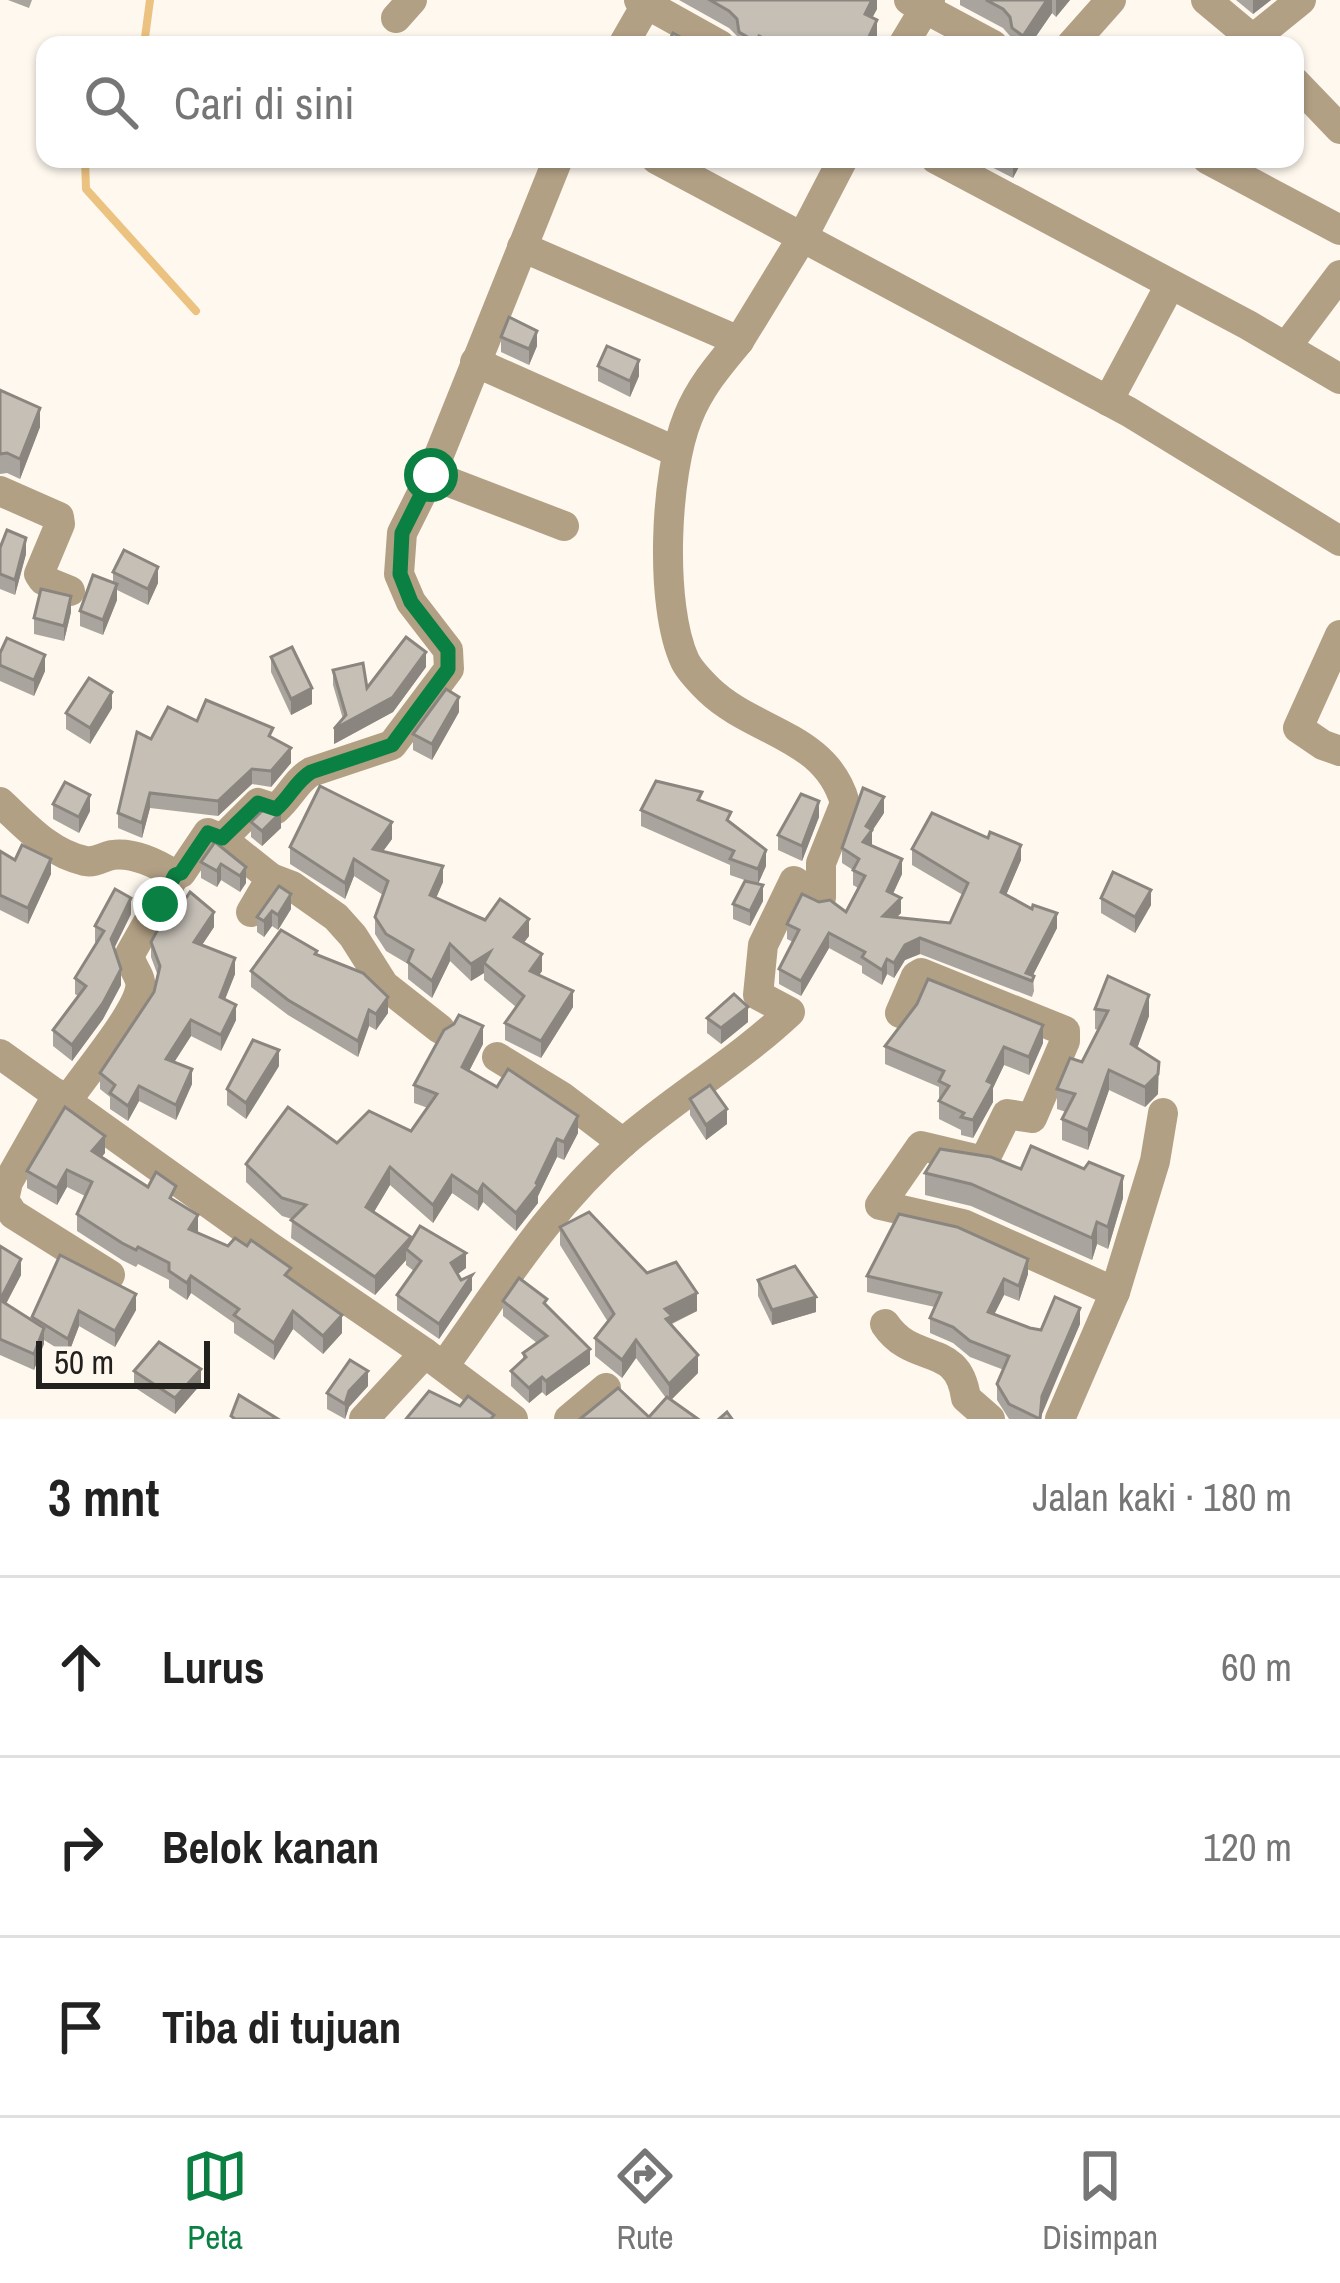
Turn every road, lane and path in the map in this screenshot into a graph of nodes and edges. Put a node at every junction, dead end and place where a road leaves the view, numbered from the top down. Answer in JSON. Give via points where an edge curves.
{"nodes":[{"id":1,"x":1111,"y":0,"type":"edge"},
{"id":2,"x":1206,"y":0,"type":"edge"},
{"id":3,"x":1301,"y":0,"type":"edge"},
{"id":4,"x":643,"y":2,"type":"edge"},
{"id":5,"x":921,"y":3,"type":"edge"},
{"id":6,"x":627,"y":36,"type":"edge"},
{"id":7,"x":704,"y":36,"type":"edge"},
{"id":8,"x":907,"y":36,"type":"edge"},
{"id":9,"x":978,"y":36,"type":"edge"},
{"id":10,"x":1079,"y":36,"type":"edge"},
{"id":11,"x":1250,"y":36,"type":"edge"},
{"id":12,"x":1263,"y":36,"type":"edge"},
{"id":13,"x":1304,"y":91,"type":"edge"},
{"id":14,"x":1340,"y":128,"type":"edge"},
{"id":15,"x":555,"y":168,"type":"edge"},
{"id":16,"x":673,"y":168,"type":"edge"},
{"id":17,"x":838,"y":168,"type":"edge"},
{"id":18,"x":953,"y":168,"type":"edge"},
{"id":19,"x":1224,"y":168,"type":"edge"},
{"id":20,"x":1340,"y":230,"type":"edge"},
{"id":21,"x":802,"y":238,"type":"junction"},
{"id":22,"x":522,"y":247,"type":"junction"},
{"id":23,"x":1340,"y":275,"type":"edge"},
{"id":24,"x":1170,"y":285,"type":"junction"},
{"id":25,"x":744,"y":331,"type":"junction"},
{"id":26,"x":1286,"y":347,"type":"junction"},
{"id":27,"x":475,"y":362,"type":"junction"},
{"id":28,"x":1340,"y":379,"type":"edge"},
{"id":29,"x":1108,"y":401,"type":"junction"},
{"id":30,"x":677,"y":452,"type":"junction"},
{"id":31,"x":431,"y":475,"type":"junction"},
{"id":32,"x":0,"y":491,"type":"edge"},
{"id":33,"x":564,"y":526,"type":"dead end"},
{"id":34,"x":1340,"y":541,"type":"edge"},
{"id":35,"x":70,"y":591,"type":"edge"},
{"id":36,"x":1340,"y":634,"type":"edge"},
{"id":37,"x":1340,"y":751,"type":"edge"},
{"id":38,"x":0,"y":802,"type":"edge"},
{"id":39,"x":222,"y":838,"type":"junction"},
{"id":40,"x":175,"y":875,"type":"junction"},
{"id":41,"x":271,"y":878,"type":"junction"},
{"id":42,"x":251,"y":912,"type":"dead end"},
{"id":43,"x":900,"y":1013,"type":"dead end"},
{"id":44,"x":440,"y":1030,"type":"edge"},
{"id":45,"x":0,"y":1054,"type":"edge"},
{"id":46,"x":497,"y":1058,"type":"dead end"},
{"id":47,"x":62,"y":1097,"type":"junction"},
{"id":48,"x":1163,"y":1113,"type":"dead end"},
{"id":49,"x":623,"y":1143,"type":"junction"},
{"id":50,"x":110,"y":1275,"type":"edge"},
{"id":51,"x":1115,"y":1292,"type":"junction"},
{"id":52,"x":885,"y":1324,"type":"dead end"},
{"id":53,"x":434,"y":1359,"type":"junction"},
{"id":54,"x":606,"y":1388,"type":"dead end"},
{"id":55,"x":364,"y":1419,"type":"edge"},
{"id":56,"x":513,"y":1419,"type":"edge"},
{"id":57,"x":569,"y":1419,"type":"edge"},
{"id":58,"x":990,"y":1419,"type":"edge"},
{"id":59,"x":1060,"y":1419,"type":"edge"}],
"edges":[{"from":1,"to":10,"type":"street"},
{"from":2,"to":11,"type":"street"},
{"from":3,"to":12,"type":"street"},
{"from":4,"to":6,"type":"street"},
{"from":4,"to":7,"type":"street"},
{"from":5,"to":8,"type":"street"},
{"from":5,"to":9,"type":"street"},
{"from":13,"to":14,"type":"street"},
{"from":15,"to":22,"type":"street"},
{"from":16,"to":21,"type":"street"},
{"from":17,"to":21,"type":"street"},
{"from":18,"to":24,"type":"street"},
{"from":19,"to":20,"type":"street"},
{"from":21,"to":25,"type":"street"},
{"from":21,"to":29,"type":"street"},
{"from":22,"to":25,"type":"street"},
{"from":22,"to":27,"type":"street"},
{"from":23,"to":26,"type":"street"},
{"from":24,"to":26,"type":"street"},
{"from":24,"to":29,"type":"street"},
{"from":25,"to":30,"type":"street","via":[[705,382]]},
{"from":26,"to":28,"type":"street"},
{"from":27,"to":30,"type":"street"},
{"from":27,"to":31,"type":"street"},
{"from":29,"to":34,"type":"street"},
{"from":30,"to":49,"type":"street","via":[[671,582],[687,665],[711,692],[830,767],[845,803],[821,863],[821,898],[794,881],[763,944],[758,995],[790,1012]]},
{"from":31,"to":33,"type":"street"},
{"from":31,"to":39,"type":"street","via":[[402,533],[400,574],[448,650],[448,669],[392,745],[300,779],[276,809],[258,803]]},
{"from":32,"to":35,"type":"street","via":[[59,517],[39,574]]},
{"from":36,"to":37,"type":"street","via":[[1298,728]]},
{"from":38,"to":40,"type":"street","via":[[50,848],[91,863],[130,856]]},
{"from":39,"to":40,"type":"street","via":[[208,833]]},
{"from":39,"to":41,"type":"street"},
{"from":40,"to":47,"type":"street","via":[[130,954],[140,990],[128,1014]]},
{"from":41,"to":42,"type":"street"},
{"from":41,"to":44,"type":"street","via":[[336,916],[384,985]]},
{"from":43,"to":51,"type":"street","via":[[921,973],[1066,1034],[1032,1118],[1007,1114],[984,1161],[921,1146],[880,1205],[963,1224]]},
{"from":45,"to":47,"type":"street"},
{"from":46,"to":49,"type":"street"},
{"from":47,"to":50,"type":"street","via":[[4,1200],[13,1214]]},
{"from":47,"to":53,"type":"street"},
{"from":48,"to":51,"type":"street"},
{"from":49,"to":53,"type":"street","via":[[552,1213]]},
{"from":51,"to":59,"type":"street"},
{"from":52,"to":58,"type":"street","via":[[898,1343],[950,1362],[962,1373],[966,1398]]},
{"from":53,"to":55,"type":"street"},
{"from":53,"to":56,"type":"street"},
{"from":54,"to":57,"type":"street"}]}
